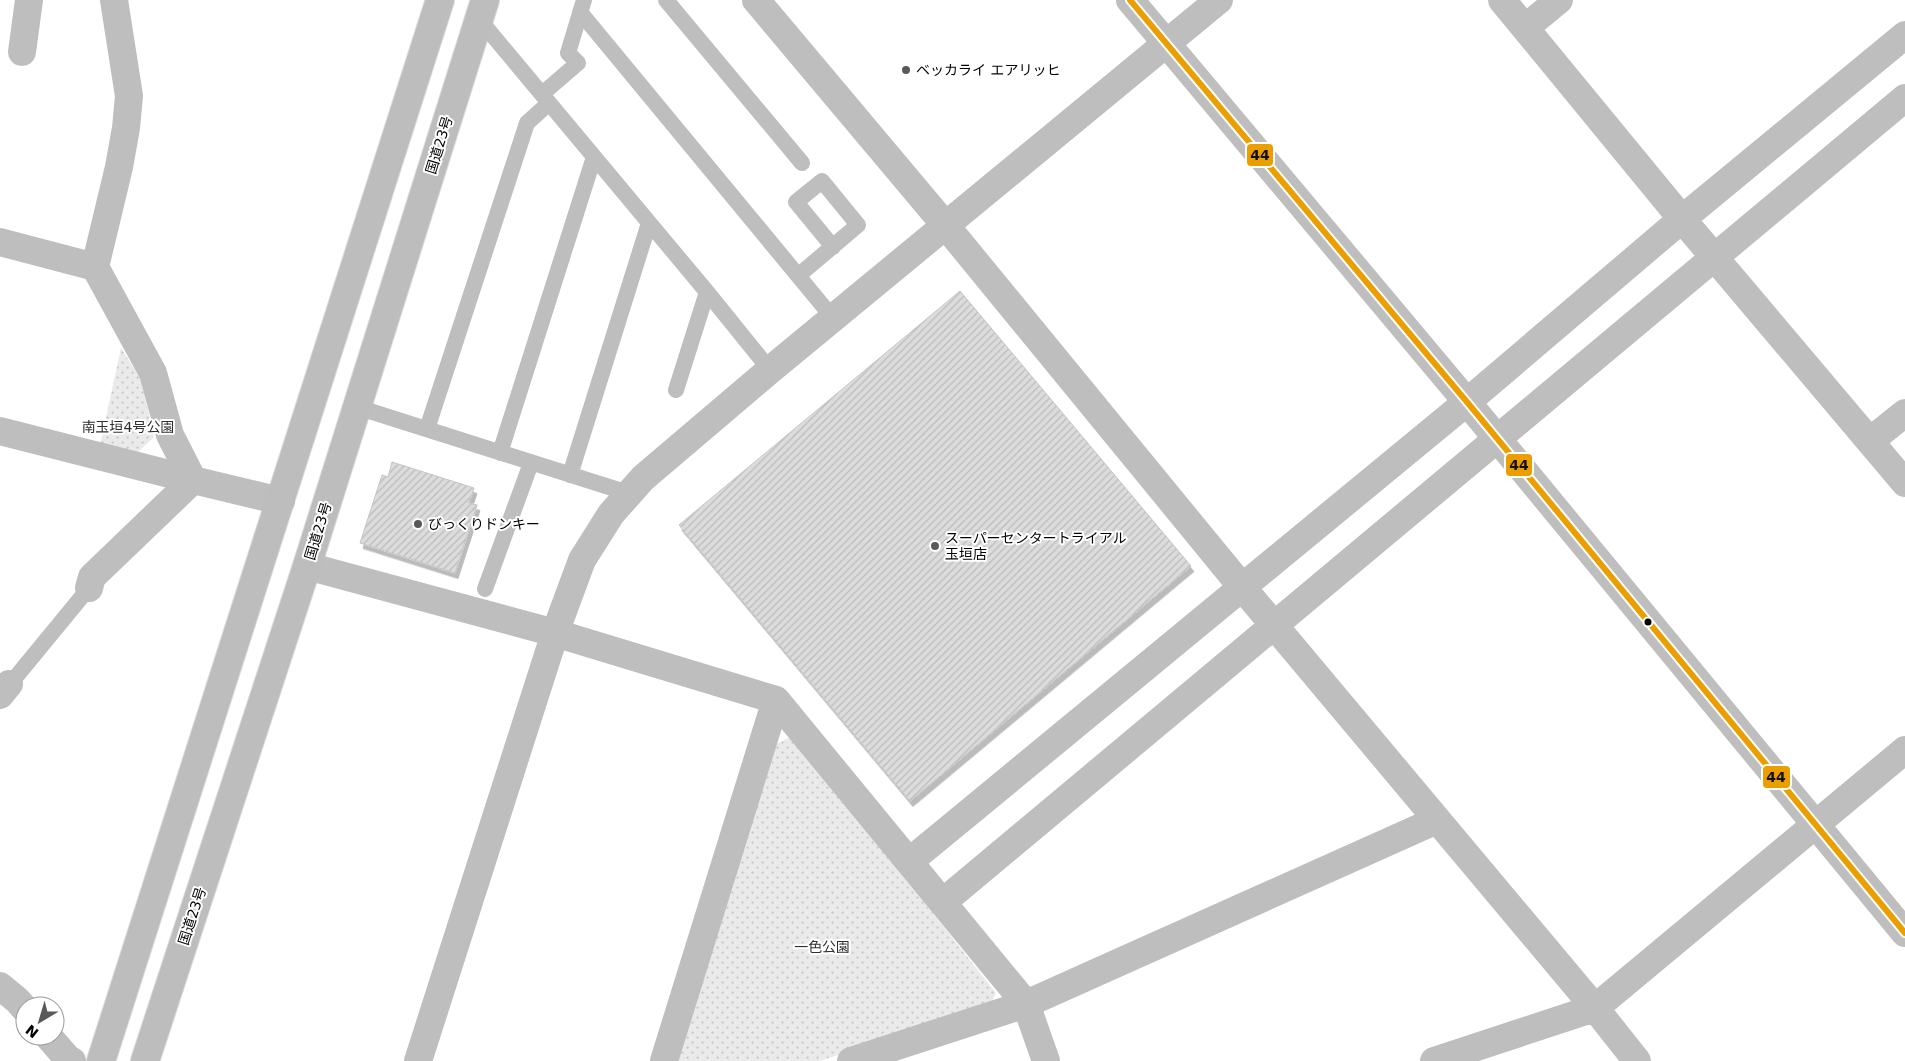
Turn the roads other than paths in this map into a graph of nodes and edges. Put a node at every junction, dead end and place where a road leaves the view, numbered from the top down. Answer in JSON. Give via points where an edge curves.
{"nodes":[{"id":1,"x":30,"y":0,"type":"edge"},
{"id":2,"x":114,"y":0,"type":"edge"},
{"id":3,"x":440,"y":0,"type":"edge"},
{"id":4,"x":666,"y":0,"type":"edge"},
{"id":5,"x":756,"y":0,"type":"edge"},
{"id":6,"x":1130,"y":0,"type":"edge"},
{"id":7,"x":1219,"y":0,"type":"edge"},
{"id":8,"x":1502,"y":0,"type":"edge"},
{"id":9,"x":1559,"y":0,"type":"edge"},
{"id":10,"x":582,"y":6,"type":"edge"},
{"id":11,"x":482,"y":9,"type":"edge"},
{"id":12,"x":1525,"y":28,"type":"junction"},
{"id":13,"x":1905,"y":35,"type":"edge"},
{"id":14,"x":1167,"y":44,"type":"junction"},
{"id":15,"x":22,"y":52,"type":"dead end"},
{"id":16,"x":1905,"y":98,"type":"edge"},
{"id":17,"x":546,"y":99,"type":"junction"},
{"id":18,"x":594,"y":157,"type":"junction"},
{"id":19,"x":802,"y":163,"type":"dead end"},
{"id":20,"x":1682,"y":219,"type":"junction"},
{"id":21,"x":650,"y":223,"type":"junction"},
{"id":22,"x":946,"y":226,"type":"junction"},
{"id":23,"x":0,"y":242,"type":"edge"},
{"id":24,"x":833,"y":247,"type":"dead end"},
{"id":25,"x":1716,"y":258,"type":"junction"},
{"id":26,"x":95,"y":267,"type":"junction"},
{"id":27,"x":799,"y":275,"type":"junction"},
{"id":28,"x":707,"y":292,"type":"junction"},
{"id":29,"x":834,"y":318,"type":"junction"},
{"id":30,"x":770,"y":370,"type":"junction"},
{"id":31,"x":676,"y":390,"type":"dead end"},
{"id":32,"x":1466,"y":402,"type":"junction"},
{"id":33,"x":357,"y":407,"type":"junction"},
{"id":34,"x":1905,"y":413,"type":"edge"},
{"id":35,"x":427,"y":429,"type":"junction"},
{"id":36,"x":0,"y":431,"type":"edge"},
{"id":37,"x":1497,"y":439,"type":"junction"},
{"id":38,"x":1870,"y":441,"type":"junction"},
{"id":39,"x":500,"y":453,"type":"junction"},
{"id":40,"x":531,"y":462,"type":"junction"},
{"id":41,"x":570,"y":475,"type":"junction"},
{"id":42,"x":193,"y":480,"type":"junction"},
{"id":43,"x":1905,"y":483,"type":"edge"},
{"id":44,"x":628,"y":493,"type":"junction"},
{"id":45,"x":281,"y":501,"type":"junction"},
{"id":46,"x":307,"y":566,"type":"junction"},
{"id":47,"x":1242,"y":587,"type":"junction"},
{"id":48,"x":89,"y":588,"type":"joint"},
{"id":49,"x":485,"y":589,"type":"dead end"},
{"id":50,"x":1274,"y":626,"type":"junction"},
{"id":51,"x":555,"y":633,"type":"junction"},
{"id":52,"x":3,"y":687,"type":"edge"},
{"id":53,"x":776,"y":700,"type":"junction"},
{"id":54,"x":1905,"y":750,"type":"edge"},
{"id":55,"x":1437,"y":820,"type":"junction"},
{"id":56,"x":1815,"y":826,"type":"junction"},
{"id":57,"x":910,"y":861,"type":"junction"},
{"id":58,"x":943,"y":902,"type":"junction"},
{"id":59,"x":1905,"y":933,"type":"edge"},
{"id":60,"x":0,"y":986,"type":"edge"},
{"id":61,"x":15,"y":998,"type":"edge"},
{"id":62,"x":1026,"y":1004,"type":"junction"},
{"id":63,"x":1595,"y":1008,"type":"junction"},
{"id":64,"x":57,"y":1046,"type":"edge"},
{"id":65,"x":72,"y":1061,"type":"edge"},
{"id":66,"x":101,"y":1061,"type":"edge"},
{"id":67,"x":145,"y":1061,"type":"edge"},
{"id":68,"x":418,"y":1061,"type":"edge"},
{"id":69,"x":664,"y":1061,"type":"edge"},
{"id":70,"x":851,"y":1061,"type":"edge"},
{"id":71,"x":1046,"y":1061,"type":"edge"},
{"id":72,"x":1434,"y":1061,"type":"edge"},
{"id":73,"x":1637,"y":1061,"type":"edge"}],
"edges":[{"from":1,"to":15,"type":"street"},
{"from":2,"to":26,"type":"street","via":[[129,96],[119,167]]},
{"from":3,"to":45,"type":"highway"},
{"from":4,"to":19,"type":"lane"},
{"from":5,"to":22,"type":"street"},
{"from":6,"to":14,"type":"street"},
{"from":7,"to":14,"type":"street"},
{"from":8,"to":12,"type":"street"},
{"from":9,"to":12,"type":"street"},
{"from":10,"to":17,"type":"lane","via":[[568,53],[578,63]]},
{"from":10,"to":27,"type":"lane"},
{"from":11,"to":17,"type":"lane"},
{"from":11,"to":33,"type":"highway","name":"国道23号"},
{"from":12,"to":20,"type":"street"},
{"from":13,"to":20,"type":"street"},
{"from":14,"to":22,"type":"street"},
{"from":14,"to":32,"type":"street"},
{"from":16,"to":25,"type":"street"},
{"from":17,"to":18,"type":"lane"},
{"from":17,"to":35,"type":"lane","via":[[527,123]]},
{"from":18,"to":21,"type":"lane"},
{"from":18,"to":39,"type":"lane"},
{"from":20,"to":25,"type":"street"},
{"from":20,"to":32,"type":"street"},
{"from":21,"to":28,"type":"lane"},
{"from":21,"to":41,"type":"lane"},
{"from":22,"to":29,"type":"street"},
{"from":22,"to":47,"type":"street"},
{"from":23,"to":26,"type":"street"},
{"from":24,"to":27,"type":"lane"},
{"from":25,"to":37,"type":"street"},
{"from":25,"to":38,"type":"street"},
{"from":26,"to":42,"type":"street","via":[[153,373],[170,436]]},
{"from":27,"to":29,"type":"lane"},
{"from":28,"to":30,"type":"lane"},
{"from":28,"to":31,"type":"lane"},
{"from":29,"to":30,"type":"street"},
{"from":30,"to":44,"type":"street"},
{"from":32,"to":37,"type":"street"},
{"from":32,"to":47,"type":"street"},
{"from":33,"to":35,"type":"lane"},
{"from":33,"to":46,"type":"highway","name":"国道23号"},
{"from":34,"to":38,"type":"street"},
{"from":35,"to":39,"type":"lane"},
{"from":36,"to":42,"type":"street"},
{"from":37,"to":50,"type":"street"},
{"from":37,"to":56,"type":"street"},
{"from":38,"to":43,"type":"street"},
{"from":39,"to":40,"type":"lane"},
{"from":40,"to":41,"type":"lane"},
{"from":40,"to":49,"type":"lane"},
{"from":41,"to":44,"type":"lane"},
{"from":42,"to":45,"type":"street"},
{"from":42,"to":48,"type":"street","via":[[92,576]]},
{"from":44,"to":51,"type":"street","via":[[582,560]]},
{"from":45,"to":66,"type":"highway"},
{"from":46,"to":51,"type":"street"},
{"from":46,"to":67,"type":"highway","name":"国道23号"},
{"from":47,"to":50,"type":"street"},
{"from":47,"to":57,"type":"street"},
{"from":48,"to":52,"type":"lane"},
{"from":50,"to":55,"type":"street"},
{"from":50,"to":58,"type":"street"},
{"from":51,"to":53,"type":"street"},
{"from":51,"to":68,"type":"street"},
{"from":53,"to":57,"type":"street"},
{"from":53,"to":69,"type":"street"},
{"from":54,"to":56,"type":"street"},
{"from":55,"to":62,"type":"street"},
{"from":55,"to":63,"type":"street"},
{"from":56,"to":59,"type":"street"},
{"from":56,"to":63,"type":"street"},
{"from":57,"to":58,"type":"street"},
{"from":58,"to":62,"type":"street"},
{"from":60,"to":61,"type":"street"},
{"from":62,"to":70,"type":"street"},
{"from":62,"to":71,"type":"street"},
{"from":63,"to":72,"type":"street"},
{"from":63,"to":73,"type":"street"},
{"from":64,"to":65,"type":"street"}]}
